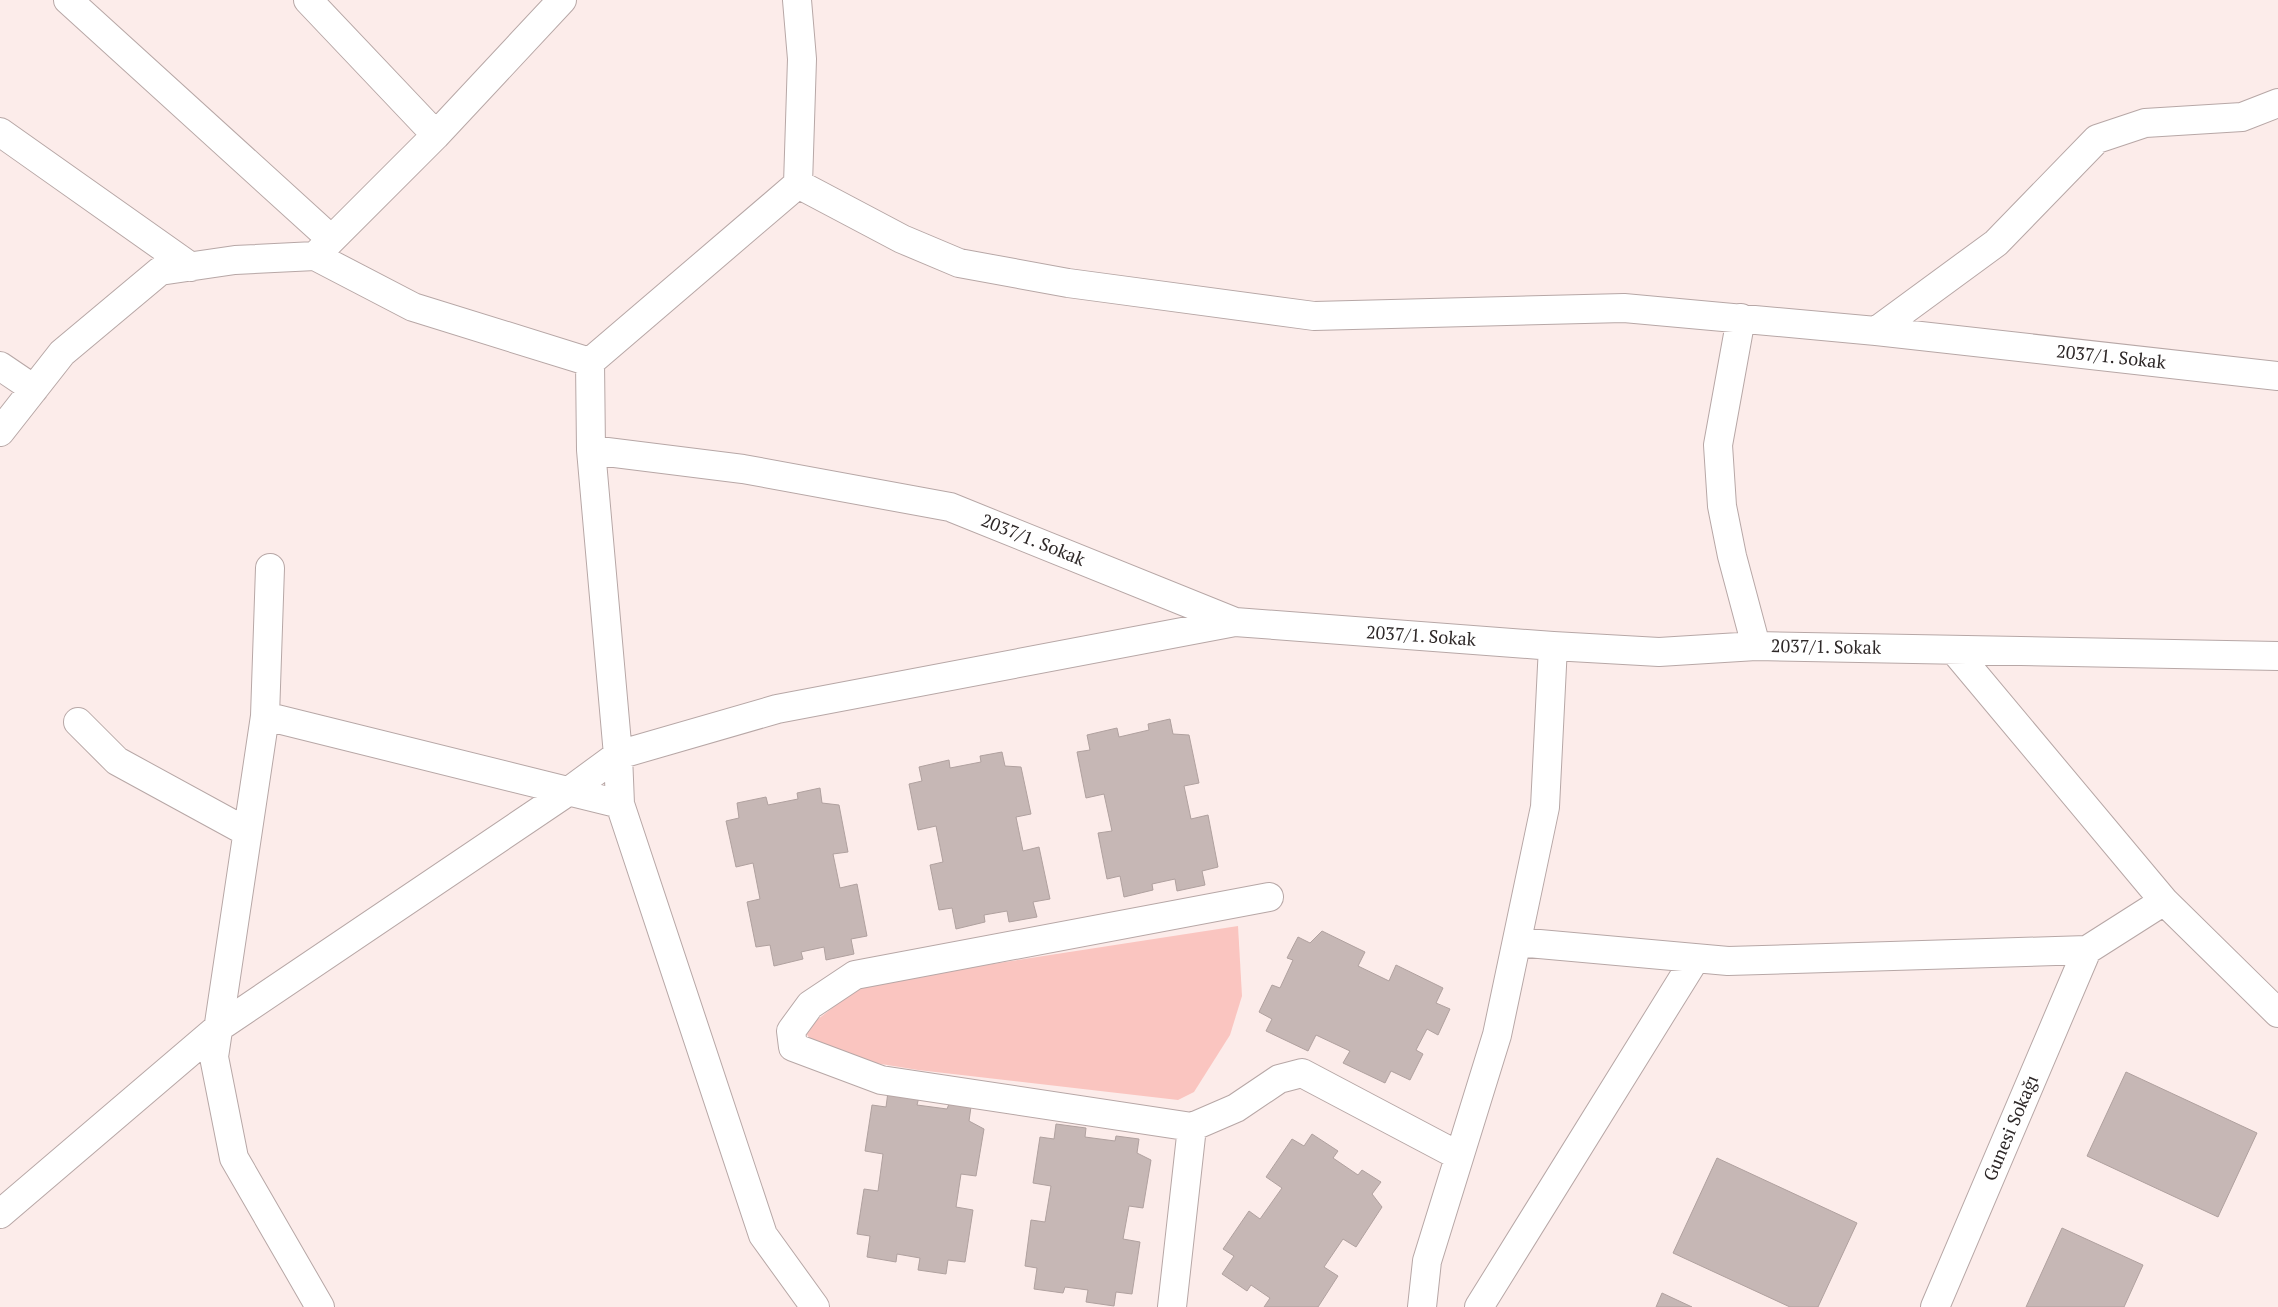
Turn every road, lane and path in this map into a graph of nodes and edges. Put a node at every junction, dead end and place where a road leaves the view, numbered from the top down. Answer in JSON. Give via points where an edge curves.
{"nodes":[{"id":1,"x":68,"y":0,"type":"edge"},
{"id":2,"x":308,"y":0,"type":"edge"},
{"id":3,"x":562,"y":0,"type":"edge"},
{"id":4,"x":796,"y":0,"type":"edge"},
{"id":5,"x":2278,"y":103,"type":"edge"},
{"id":6,"x":0,"y":132,"type":"edge"},
{"id":7,"x":436,"y":135,"type":"junction"},
{"id":8,"x":798,"y":184,"type":"junction"},
{"id":9,"x":323,"y":247,"type":"junction"},
{"id":10,"x":191,"y":267,"type":"junction"},
{"id":11,"x":1741,"y":318,"type":"junction"},
{"id":12,"x":1876,"y":331,"type":"junction"},
{"id":13,"x":590,"y":362,"type":"junction"},
{"id":14,"x":0,"y":366,"type":"edge"},
{"id":15,"x":2278,"y":376,"type":"edge"},
{"id":16,"x":34,"y":389,"type":"junction"},
{"id":17,"x":0,"y":432,"type":"edge"},
{"id":18,"x":591,"y":450,"type":"junction"},
{"id":19,"x":270,"y":568,"type":"dead end"},
{"id":20,"x":1235,"y":622,"type":"junction"},
{"id":21,"x":1553,"y":646,"type":"junction"},
{"id":22,"x":1756,"y":646,"type":"junction"},
{"id":23,"x":1954,"y":650,"type":"junction"},
{"id":24,"x":2278,"y":656,"type":"edge"},
{"id":25,"x":264,"y":716,"type":"junction"},
{"id":26,"x":78,"y":722,"type":"dead end"},
{"id":27,"x":618,"y":755,"type":"junction"},
{"id":28,"x":569,"y":792,"type":"junction"},
{"id":29,"x":620,"y":804,"type":"junction"},
{"id":30,"x":247,"y":832,"type":"junction"},
{"id":31,"x":1269,"y":897,"type":"dead end"},
{"id":32,"x":2164,"y":901,"type":"junction"},
{"id":33,"x":1517,"y":942,"type":"junction"},
{"id":34,"x":2087,"y":950,"type":"junction"},
{"id":35,"x":1695,"y":959,"type":"junction"},
{"id":36,"x":2278,"y":1013,"type":"edge"},
{"id":37,"x":218,"y":1028,"type":"junction"},
{"id":38,"x":1192,"y":1127,"type":"junction"},
{"id":39,"x":1459,"y":1156,"type":"junction"},
{"id":40,"x":0,"y":1214,"type":"edge"},
{"id":41,"x":320,"y":1307,"type":"edge"},
{"id":42,"x":814,"y":1307,"type":"edge"},
{"id":43,"x":1172,"y":1307,"type":"edge"},
{"id":44,"x":1422,"y":1307,"type":"edge"},
{"id":45,"x":1479,"y":1307,"type":"edge"},
{"id":46,"x":1935,"y":1307,"type":"edge"}],
"edges":[{"from":1,"to":9,"type":"street"},
{"from":2,"to":7,"type":"street"},
{"from":3,"to":7,"type":"street"},
{"from":4,"to":8,"type":"street","via":[[802,59]]},
{"from":5,"to":12,"type":"street","via":[[2242,117],[2145,122],[2097,139],[1996,243]]},
{"from":6,"to":10,"type":"street"},
{"from":7,"to":9,"type":"street"},
{"from":8,"to":11,"type":"street","name":"2037/1. Sokak","via":[[902,239],[959,262],[1068,283],[1314,316],[1624,308]]},
{"from":8,"to":13,"type":"street"},
{"from":9,"to":10,"type":"street"},
{"from":9,"to":13,"type":"street","via":[[413,307]]},
{"from":10,"to":16,"type":"street","via":[[160,271],[62,353]]},
{"from":11,"to":12,"type":"street","name":"2037/1. Sokak"},
{"from":11,"to":22,"type":"street","via":[[1718,445],[1722,506]]},
{"from":12,"to":15,"type":"street","name":"2037/1. Sokak"},
{"from":13,"to":18,"type":"street"},
{"from":14,"to":16,"type":"street"},
{"from":16,"to":17,"type":"street"},
{"from":18,"to":20,"type":"street","name":"2037/1. Sokak","via":[[743,469],[950,507]]},
{"from":18,"to":27,"type":"street"},
{"from":19,"to":25,"type":"street"},
{"from":20,"to":21,"type":"street","name":"2037/1. Sokak"},
{"from":20,"to":27,"type":"street","via":[[777,709]]},
{"from":21,"to":22,"type":"street","name":"2037/1. Sokak","via":[[1659,652]]},
{"from":21,"to":33,"type":"street","via":[[1545,807]]},
{"from":22,"to":23,"type":"street","name":"2037/1. Sokak"},
{"from":23,"to":24,"type":"street","name":"2037/1. Sokak"},
{"from":23,"to":32,"type":"street"},
{"from":25,"to":28,"type":"street"},
{"from":25,"to":30,"type":"street"},
{"from":26,"to":30,"type":"street","via":[[117,761]]},
{"from":27,"to":28,"type":"street"},
{"from":27,"to":29,"type":"street"},
{"from":28,"to":29,"type":"street"},
{"from":28,"to":37,"type":"street"},
{"from":29,"to":42,"type":"street","via":[[763,1235]]},
{"from":30,"to":37,"type":"street"},
{"from":31,"to":38,"type":"street","via":[[855,975],[810,1005],[791,1031],[793,1047],[881,1080]]},
{"from":32,"to":34,"type":"street"},
{"from":32,"to":36,"type":"street"},
{"from":33,"to":35,"type":"street"},
{"from":33,"to":39,"type":"street","via":[[1497,1034]]},
{"from":34,"to":35,"type":"street","via":[[1728,961]]},
{"from":34,"to":46,"type":"street","name":"Gunesi Sokağı"},
{"from":35,"to":45,"type":"street"},
{"from":37,"to":40,"type":"street"},
{"from":37,"to":41,"type":"street","via":[[214,1057],[234,1158]]},
{"from":38,"to":39,"type":"street","via":[[1236,1108],[1279,1079],[1302,1073]]},
{"from":38,"to":43,"type":"street"},
{"from":39,"to":44,"type":"street","via":[[1427,1261]]}]}
